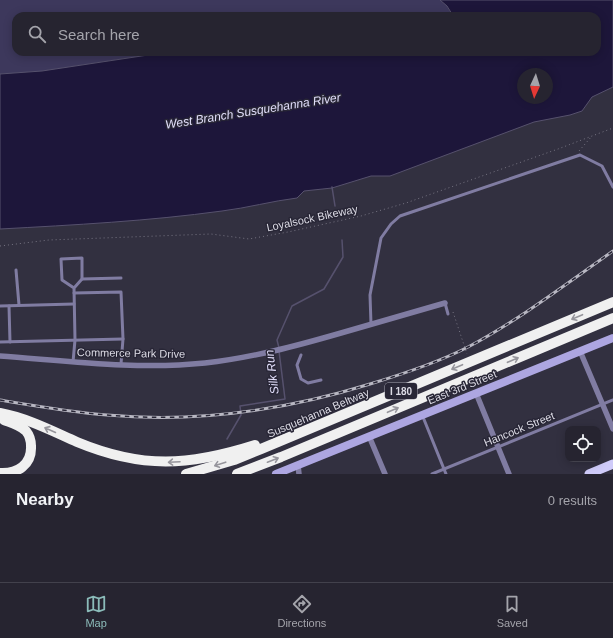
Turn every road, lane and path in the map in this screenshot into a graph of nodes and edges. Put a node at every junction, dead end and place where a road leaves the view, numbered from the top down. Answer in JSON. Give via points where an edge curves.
{"nodes":[{"id":1,"x":613,"y":128,"type":"edge"},
{"id":2,"x":593,"y":135,"type":"junction"},
{"id":3,"x":580,"y":155,"type":"junction"},
{"id":4,"x":613,"y":187,"type":"edge"},
{"id":5,"x":0,"y":246,"type":"edge"},
{"id":6,"x":16,"y":270,"type":"dead end"},
{"id":7,"x":121,"y":278,"type":"dead end"},
{"id":8,"x":82,"y":279,"type":"junction"},
{"id":9,"x":74,"y":288,"type":"junction"},
{"id":10,"x":74,"y":293,"type":"junction"},
{"id":11,"x":613,"y":302,"type":"edge"},
{"id":12,"x":445,"y":303,"type":"joint"},
{"id":13,"x":74,"y":304,"type":"junction"},
{"id":14,"x":19,"y":305,"type":"junction"},
{"id":15,"x":0,"y":306,"type":"edge"},
{"id":16,"x":9,"y":306,"type":"junction"},
{"id":17,"x":453,"y":312,"type":"dead end"},
{"id":18,"x":448,"y":314,"type":"dead end"},
{"id":19,"x":613,"y":318,"type":"edge"},
{"id":20,"x":371,"y":324,"type":"junction"},
{"id":21,"x":613,"y":338,"type":"edge"},
{"id":22,"x":123,"y":339,"type":"junction"},
{"id":23,"x":75,"y":340,"type":"junction"},
{"id":24,"x":0,"y":342,"type":"edge"},
{"id":25,"x":10,"y":342,"type":"junction"},
{"id":26,"x":580,"y":351,"type":"junction"},
{"id":27,"x":467,"y":354,"type":"dead end"},
{"id":28,"x":301,"y":355,"type":"dead end"},
{"id":29,"x":0,"y":356,"type":"edge"},
{"id":30,"x":73,"y":362,"type":"junction"},
{"id":31,"x":121,"y":364,"type":"junction"},
{"id":32,"x":320,"y":380,"type":"dead end"},
{"id":33,"x":476,"y":393,"type":"junction"},
{"id":34,"x":613,"y":400,"type":"edge"},
{"id":35,"x":602,"y":404,"type":"junction"},
{"id":36,"x":359,"y":409,"type":"junction"},
{"id":37,"x":0,"y":413,"type":"edge"},
{"id":38,"x":422,"y":415,"type":"junction"},
{"id":39,"x":0,"y":420,"type":"edge"},
{"id":40,"x":613,"y":428,"type":"edge"},
{"id":41,"x":369,"y":436,"type":"junction"},
{"id":42,"x":498,"y":447,"type":"junction"},
{"id":43,"x":613,"y":464,"type":"edge"},
{"id":44,"x":298,"y":465,"type":"junction"},
{"id":45,"x":444,"y":469,"type":"junction"},
{"id":46,"x":0,"y":473,"type":"edge"},
{"id":47,"x":186,"y":474,"type":"edge"},
{"id":48,"x":237,"y":474,"type":"edge"},
{"id":49,"x":276,"y":474,"type":"edge"},
{"id":50,"x":299,"y":474,"type":"edge"},
{"id":51,"x":385,"y":474,"type":"edge"},
{"id":52,"x":432,"y":474,"type":"edge"},
{"id":53,"x":446,"y":474,"type":"edge"},
{"id":54,"x":509,"y":474,"type":"edge"},
{"id":55,"x":589,"y":474,"type":"edge"}],
"edges":[{"from":1,"to":2,"type":"path","name":"Loyalsock Bikeway"},
{"from":2,"to":3,"type":"path","via":[[579,152]]},
{"from":2,"to":5,"type":"path","name":"Loyalsock Bikeway","via":[[406,202],[361,216],[288,232],[249,239],[211,234],[49,240]]},
{"from":3,"to":4,"type":"lane","via":[[602,166]]},
{"from":3,"to":20,"type":"lane","via":[[400,216],[381,238],[370,295]]},
{"from":6,"to":14,"type":"lane"},
{"from":7,"to":8,"type":"lane"},
{"from":8,"to":9,"type":"lane"},
{"from":8,"to":9,"type":"lane","via":[[82,258],[61,259],[62,280]]},
{"from":9,"to":10,"type":"lane"},
{"from":10,"to":13,"type":"lane"},
{"from":10,"to":22,"type":"lane","via":[[121,292]]},
{"from":11,"to":36,"type":"highway","name":"Susquehanna Beltway","number":"I 180","one_way":true},
{"from":12,"to":18,"type":"lane"},
{"from":12,"to":20,"type":"street","name":"Commerce Park Drive"},
{"from":13,"to":14,"type":"lane"},
{"from":13,"to":23,"type":"lane"},
{"from":14,"to":16,"type":"lane"},
{"from":15,"to":16,"type":"lane"},
{"from":16,"to":25,"type":"lane"},
{"from":17,"to":27,"type":"path"},
{"from":48,"to":19,"type":"highway","number":"I 180","one_way":true},
{"from":20,"to":31,"type":"street","name":"Commerce Park Drive","via":[[233,360],[161,366]]},
{"from":21,"to":26,"type":"main road","name":"East 3rd Street"},
{"from":22,"to":23,"type":"lane"},
{"from":22,"to":31,"type":"lane"},
{"from":23,"to":25,"type":"lane"},
{"from":23,"to":30,"type":"lane"},
{"from":24,"to":25,"type":"lane"},
{"from":26,"to":33,"type":"main road","name":"East 3rd Street"},
{"from":26,"to":35,"type":"street"},
{"from":28,"to":32,"type":"lane","via":[[297,366],[301,379],[308,383]]},
{"from":29,"to":30,"type":"street","name":"Commerce Park Drive"},
{"from":30,"to":31,"type":"street","name":"Commerce Park Drive"},
{"from":33,"to":38,"type":"main road","name":"East 3rd Street"},
{"from":33,"to":42,"type":"street"},
{"from":34,"to":35,"type":"lane","name":"Hancock Street"},
{"from":35,"to":40,"type":"street"},
{"from":35,"to":42,"type":"lane","name":"Hancock Street"},
{"from":36,"to":37,"type":"highway","one_way":true,"via":[[229,453],[159,462],[111,455],[34,423]]},
{"from":36,"to":47,"type":"highway","name":"Susquehanna Beltway","number":"I 180","one_way":true,"via":[[248,455]]},
{"from":38,"to":41,"type":"main road","name":"East 3rd Street"},
{"from":38,"to":45,"type":"lane"},
{"from":39,"to":46,"type":"highway","via":[[25,430],[30,438],[32,450],[27,463],[20,470]]},
{"from":41,"to":44,"type":"main road","name":"East 3rd Street"},
{"from":41,"to":51,"type":"street"},
{"from":42,"to":45,"type":"lane","name":"Hancock Street"},
{"from":42,"to":54,"type":"street"},
{"from":43,"to":55,"type":"main road"},
{"from":44,"to":49,"type":"main road","name":"East 3rd Street"},
{"from":44,"to":50,"type":"street"},
{"from":45,"to":52,"type":"lane","name":"Hancock Street"},
{"from":45,"to":53,"type":"lane"}]}
